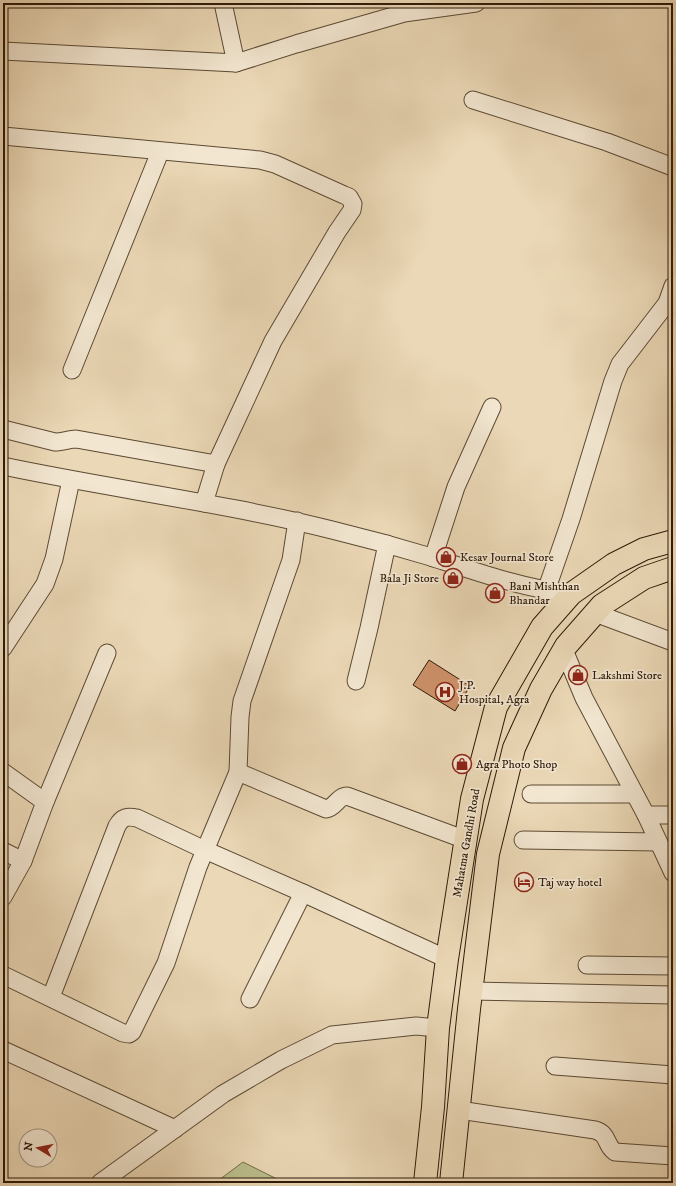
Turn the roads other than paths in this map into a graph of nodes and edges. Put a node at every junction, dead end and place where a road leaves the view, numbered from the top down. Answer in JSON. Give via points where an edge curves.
{"nodes":[{"id":1,"x":223,"y":3,"type":"edge"},
{"id":2,"x":476,"y":3,"type":"edge"},
{"id":3,"x":403,"y":8,"type":"edge"},
{"id":4,"x":3,"y":51,"type":"edge"},
{"id":5,"x":236,"y":64,"type":"junction"},
{"id":6,"x":473,"y":100,"type":"dead end"},
{"id":7,"x":3,"y":136,"type":"edge"},
{"id":8,"x":160,"y":152,"type":"junction"},
{"id":9,"x":673,"y":167,"type":"edge"},
{"id":10,"x":673,"y":286,"type":"edge"},
{"id":11,"x":72,"y":370,"type":"dead end"},
{"id":12,"x":492,"y":407,"type":"dead end"},
{"id":13,"x":3,"y":429,"type":"edge"},
{"id":14,"x":216,"y":464,"type":"junction"},
{"id":15,"x":3,"y":466,"type":"edge"},
{"id":16,"x":71,"y":480,"type":"junction"},
{"id":17,"x":204,"y":504,"type":"junction"},
{"id":18,"x":297,"y":521,"type":"junction"},
{"id":19,"x":673,"y":541,"type":"edge"},
{"id":20,"x":387,"y":544,"type":"junction"},
{"id":21,"x":433,"y":558,"type":"junction"},
{"id":22,"x":673,"y":568,"type":"edge"},
{"id":23,"x":546,"y":591,"type":"junction"},
{"id":24,"x":571,"y":594,"type":"junction"},
{"id":25,"x":595,"y":613,"type":"junction"},
{"id":26,"x":673,"y":642,"type":"edge"},
{"id":27,"x":3,"y":648,"type":"edge"},
{"id":28,"x":564,"y":650,"type":"junction"},
{"id":29,"x":107,"y":654,"type":"dead end"},
{"id":30,"x":356,"y":681,"type":"dead end"},
{"id":31,"x":3,"y":772,"type":"edge"},
{"id":32,"x":238,"y":772,"type":"junction"},
{"id":33,"x":531,"y":794,"type":"dead end"},
{"id":34,"x":633,"y":794,"type":"junction"},
{"id":35,"x":45,"y":802,"type":"junction"},
{"id":36,"x":646,"y":815,"type":"junction"},
{"id":37,"x":673,"y":815,"type":"edge"},
{"id":38,"x":466,"y":840,"type":"junction"},
{"id":39,"x":523,"y":840,"type":"dead end"},
{"id":40,"x":658,"y":842,"type":"junction"},
{"id":41,"x":206,"y":850,"type":"junction"},
{"id":42,"x":3,"y":851,"type":"edge"},
{"id":43,"x":23,"y":861,"type":"junction"},
{"id":44,"x":673,"y":873,"type":"edge"},
{"id":45,"x":303,"y":893,"type":"junction"},
{"id":46,"x":3,"y":897,"type":"edge"},
{"id":47,"x":447,"y":958,"type":"junction"},
{"id":48,"x":587,"y":965,"type":"dead end"},
{"id":49,"x":673,"y":966,"type":"edge"},
{"id":50,"x":3,"y":975,"type":"edge"},
{"id":51,"x":471,"y":990,"type":"junction"},
{"id":52,"x":673,"y":995,"type":"edge"},
{"id":53,"x":51,"y":997,"type":"junction"},
{"id":54,"x":250,"y":999,"type":"dead end"},
{"id":55,"x":438,"y":1028,"type":"junction"},
{"id":56,"x":3,"y":1050,"type":"edge"},
{"id":57,"x":555,"y":1066,"type":"dead end"},
{"id":58,"x":673,"y":1075,"type":"edge"},
{"id":59,"x":458,"y":1110,"type":"junction"},
{"id":60,"x":175,"y":1129,"type":"junction"},
{"id":61,"x":673,"y":1156,"type":"edge"},
{"id":62,"x":100,"y":1183,"type":"edge"},
{"id":63,"x":425,"y":1183,"type":"edge"},
{"id":64,"x":451,"y":1183,"type":"edge"}],
"edges":[{"from":1,"to":5,"type":"street"},
{"from":2,"to":3,"type":"street"},
{"from":3,"to":5,"type":"street"},
{"from":4,"to":5,"type":"street"},
{"from":6,"to":9,"type":"street","via":[[607,142]]},
{"from":7,"to":8,"type":"street"},
{"from":8,"to":11,"type":"street"},
{"from":8,"to":14,"type":"street","via":[[260,160],[275,164],[349,197],[353,204],[352,210],[273,341]]},
{"from":10,"to":23,"type":"street","via":[[667,303],[620,364],[613,380]]},
{"from":12,"to":21,"type":"street","via":[[456,487]]},
{"from":13,"to":14,"type":"street","via":[[55,442],[76,439]]},
{"from":14,"to":17,"type":"street"},
{"from":15,"to":16,"type":"street"},
{"from":16,"to":17,"type":"street"},
{"from":16,"to":27,"type":"street","via":[[54,559],[45,584]]},
{"from":17,"to":18,"type":"street"},
{"from":18,"to":20,"type":"street"},
{"from":18,"to":32,"type":"street","via":[[291,560],[242,701]]},
{"from":19,"to":24,"type":"highway","name":"Mahatma Gandhi Road","via":[[644,549],[614,564]]},
{"from":20,"to":21,"type":"street"},
{"from":20,"to":30,"type":"street"},
{"from":21,"to":23,"type":"street"},
{"from":22,"to":25,"type":"highway","name":"Mahatma Gandhi Road","via":[[644,578],[602,604]]},
{"from":23,"to":24,"type":"street"},
{"from":24,"to":38,"type":"highway","name":"Mahatma Gandhi Road","via":[[542,627],[496,707],[472,799]]},
{"from":25,"to":26,"type":"street"},
{"from":25,"to":28,"type":"highway","name":"Mahatma Gandhi Road"},
{"from":28,"to":34,"type":"street","via":[[584,698]]},
{"from":28,"to":51,"type":"highway","name":"Mahatma Gandhi Road","via":[[541,689],[514,748],[488,854]]},
{"from":29,"to":35,"type":"street"},
{"from":31,"to":35,"type":"street"},
{"from":32,"to":38,"type":"street","via":[[326,808],[347,796]]},
{"from":32,"to":41,"type":"street"},
{"from":33,"to":34,"type":"street"},
{"from":34,"to":36,"type":"street"},
{"from":35,"to":43,"type":"street"},
{"from":36,"to":37,"type":"street"},
{"from":36,"to":40,"type":"street"},
{"from":38,"to":47,"type":"highway","name":"Mahatma Gandhi Road"},
{"from":39,"to":40,"type":"street"},
{"from":40,"to":44,"type":"street"},
{"from":41,"to":45,"type":"street"},
{"from":41,"to":53,"type":"street","via":[[137,818],[124,817],[120,821]]},
{"from":41,"to":53,"type":"street","via":[[166,963],[132,1032],[123,1033]]},
{"from":42,"to":43,"type":"street"},
{"from":43,"to":46,"type":"street"},
{"from":45,"to":47,"type":"street"},
{"from":45,"to":54,"type":"street"},
{"from":47,"to":55,"type":"highway","name":"Mahatma Gandhi Road"},
{"from":48,"to":49,"type":"street"},
{"from":50,"to":53,"type":"street"},
{"from":51,"to":52,"type":"street"},
{"from":51,"to":59,"type":"highway","name":"Mahatma Gandhi Road"},
{"from":55,"to":60,"type":"street","via":[[416,1026],[332,1035],[281,1060],[222,1094]]},
{"from":55,"to":63,"type":"highway","name":"Mahatma Gandhi Road"},
{"from":56,"to":60,"type":"street"},
{"from":57,"to":58,"type":"street"},
{"from":59,"to":61,"type":"street","via":[[595,1130],[605,1135],[610,1149],[616,1152]]},
{"from":59,"to":64,"type":"highway","name":"Mahatma Gandhi Road"},
{"from":60,"to":62,"type":"street"}]}
